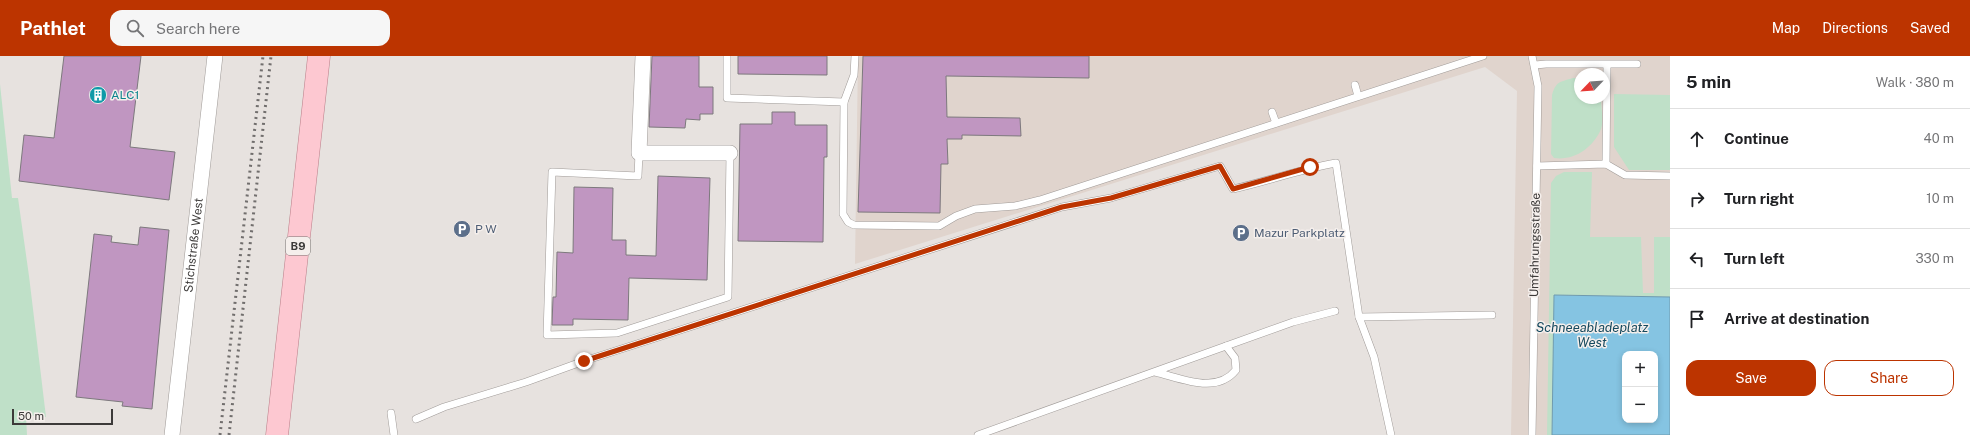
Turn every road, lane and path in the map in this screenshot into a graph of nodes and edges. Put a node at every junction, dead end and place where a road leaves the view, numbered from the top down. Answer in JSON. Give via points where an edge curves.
{"nodes":[{"id":1,"x":215,"y":56,"type":"edge"},
{"id":2,"x":319,"y":56,"type":"edge"},
{"id":3,"x":644,"y":56,"type":"edge"},
{"id":4,"x":727,"y":56,"type":"edge"},
{"id":5,"x":855,"y":56,"type":"edge"},
{"id":6,"x":1483,"y":56,"type":"edge"},
{"id":7,"x":1532,"y":56,"type":"edge"},
{"id":8,"x":1637,"y":64,"type":"dead end"},
{"id":9,"x":1535,"y":65,"type":"junction"},
{"id":10,"x":1607,"y":65,"type":"junction"},
{"id":11,"x":1355,"y":85,"type":"dead end"},
{"id":12,"x":1358,"y":96,"type":"junction"},
{"id":13,"x":844,"y":102,"type":"junction"},
{"id":14,"x":1272,"y":112,"type":"dead end"},
{"id":15,"x":1276,"y":123,"type":"junction"},
{"id":16,"x":639,"y":153,"type":"junction"},
{"id":17,"x":730,"y":153,"type":"joint"},
{"id":18,"x":1606,"y":164,"type":"junction"},
{"id":19,"x":1537,"y":166,"type":"junction"},
{"id":20,"x":1670,"y":176,"type":"edge"},
{"id":21,"x":1335,"y":311,"type":"dead end"},
{"id":22,"x":1492,"y":315,"type":"dead end"},
{"id":23,"x":1359,"y":317,"type":"junction"},
{"id":24,"x":1226,"y":346,"type":"junction"},
{"id":25,"x":1155,"y":372,"type":"junction"},
{"id":26,"x":391,"y":413,"type":"dead end"},
{"id":27,"x":416,"y":419,"type":"dead end"},
{"id":28,"x":172,"y":435,"type":"edge"},
{"id":29,"x":277,"y":435,"type":"edge"},
{"id":30,"x":394,"y":435,"type":"edge"},
{"id":31,"x":978,"y":435,"type":"edge"},
{"id":32,"x":1391,"y":435,"type":"edge"},
{"id":33,"x":1532,"y":435,"type":"edge"}],
"edges":[{"from":1,"to":28,"type":"street","name":"Stichstraße West"},
{"from":2,"to":29,"type":"main road","number":"B9"},
{"from":3,"to":16,"type":"street"},
{"from":4,"to":13,"type":"lane","via":[[727,98]]},
{"from":5,"to":13,"type":"lane","via":[[854,75]]},
{"from":6,"to":12,"type":"lane"},
{"from":7,"to":9,"type":"lane","name":"Umfahrungsstraße"},
{"from":8,"to":10,"type":"lane"},
{"from":9,"to":10,"type":"lane"},
{"from":9,"to":19,"type":"lane","name":"Umfahrungsstraße","via":[[1538,86]]},
{"from":10,"to":18,"type":"lane"},
{"from":11,"to":12,"type":"lane"},
{"from":12,"to":15,"type":"lane"},
{"from":13,"to":15,"type":"lane","via":[[843,214],[848,222],[854,225],[939,226],[975,209],[1015,206],[1040,200]]},
{"from":14,"to":15,"type":"lane"},
{"from":16,"to":17,"type":"street"},
{"from":16,"to":17,"type":"lane","via":[[638,176],[552,172],[547,335],[617,333],[728,297]]},
{"from":18,"to":19,"type":"lane"},
{"from":18,"to":20,"type":"lane","via":[[1625,175]]},
{"from":19,"to":33,"type":"lane","name":"Umfahrungsstraße"},
{"from":21,"to":24,"type":"lane","via":[[1293,322]]},
{"from":22,"to":23,"type":"lane"},
{"from":23,"to":27,"type":"lane","via":[[1336,163],[1310,167],[1233,189],[1220,166],[1111,198],[1062,207],[584,361],[444,407]]},
{"from":23,"to":32,"type":"lane","via":[[1374,357]]},
{"from":24,"to":25,"type":"lane"},
{"from":24,"to":25,"type":"lane","via":[[1235,358],[1236,370],[1223,381],[1214,384],[1200,383]]},
{"from":25,"to":31,"type":"lane"},
{"from":26,"to":30,"type":"lane"}]}
